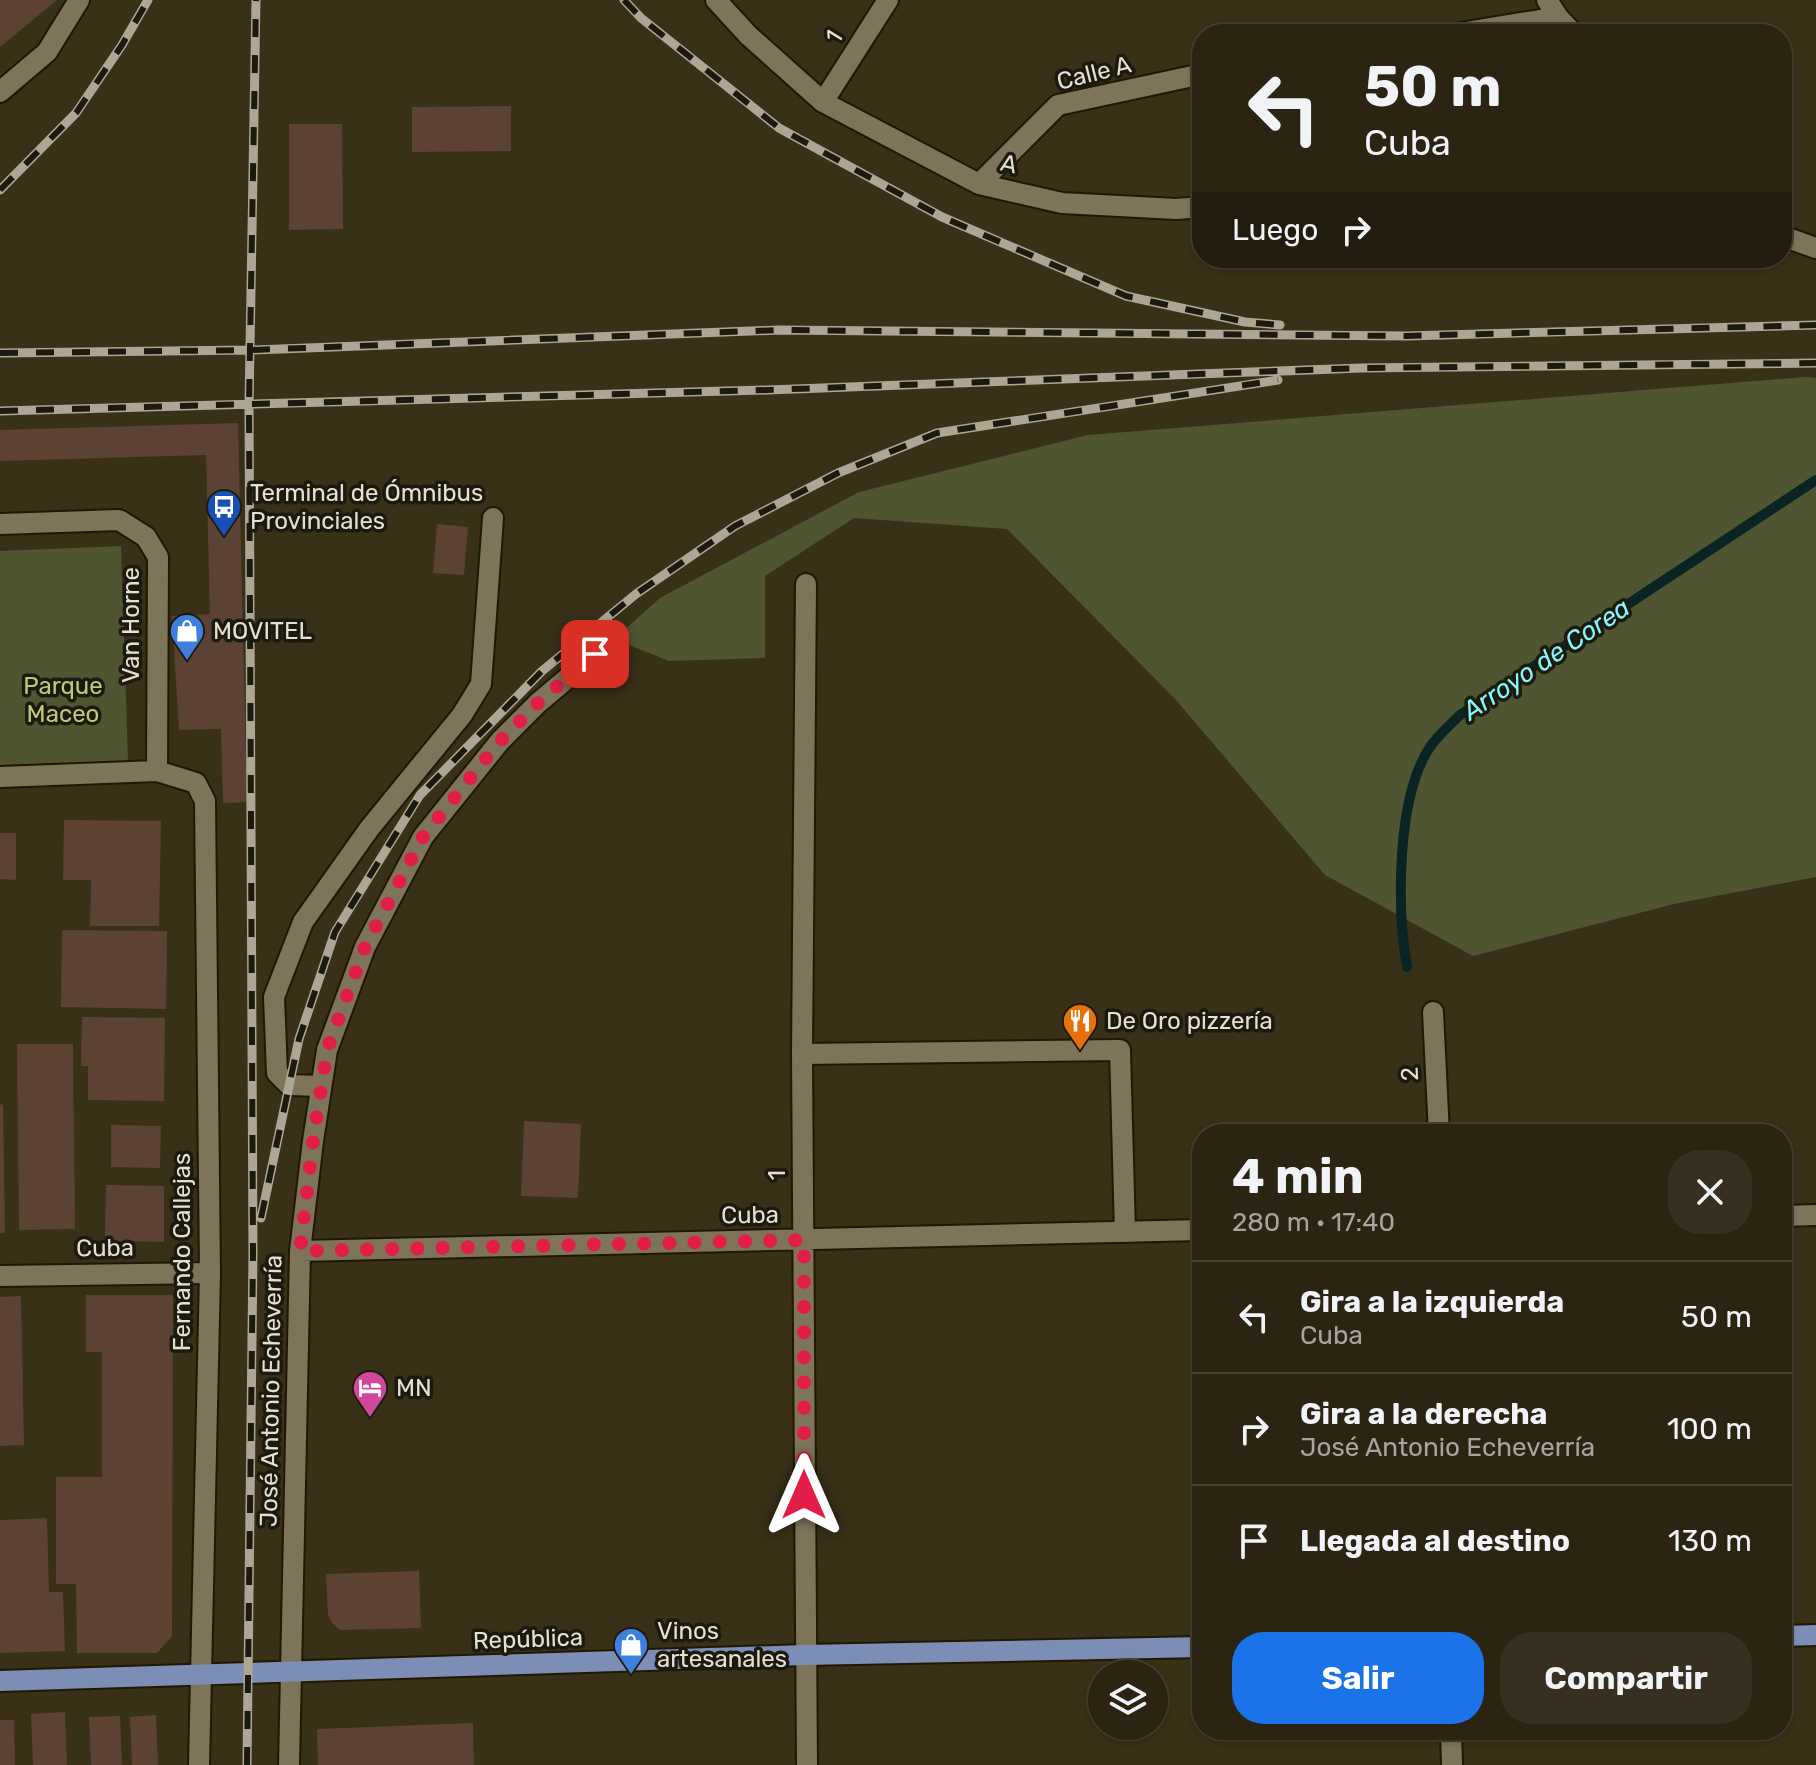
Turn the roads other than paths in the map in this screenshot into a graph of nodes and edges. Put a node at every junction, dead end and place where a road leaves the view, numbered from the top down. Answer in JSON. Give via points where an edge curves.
{"nodes":[{"id":1,"x":79,"y":0,"type":"edge"},
{"id":2,"x":716,"y":0,"type":"edge"},
{"id":3,"x":888,"y":0,"type":"edge"},
{"id":4,"x":1552,"y":8,"type":"edge"},
{"id":5,"x":1492,"y":24,"type":"edge"},
{"id":6,"x":1566,"y":24,"type":"edge"},
{"id":7,"x":1192,"y":76,"type":"edge"},
{"id":8,"x":0,"y":92,"type":"edge"},
{"id":9,"x":823,"y":102,"type":"junction"},
{"id":10,"x":979,"y":184,"type":"junction"},
{"id":11,"x":1192,"y":208,"type":"edge"},
{"id":12,"x":493,"y":518,"type":"dead end"},
{"id":13,"x":0,"y":524,"type":"edge"},
{"id":14,"x":806,"y":584,"type":"dead end"},
{"id":15,"x":614,"y":639,"type":"dead end"},
{"id":16,"x":157,"y":771,"type":"junction"},
{"id":17,"x":0,"y":777,"type":"edge"},
{"id":18,"x":1433,"y":1012,"type":"dead end"},
{"id":19,"x":802,"y":1054,"type":"junction"},
{"id":20,"x":321,"y":1086,"type":"junction"},
{"id":21,"x":1439,"y":1124,"type":"edge"},
{"id":22,"x":1816,"y":1215,"type":"edge"},
{"id":23,"x":1792,"y":1216,"type":"edge"},
{"id":24,"x":1192,"y":1230,"type":"edge"},
{"id":25,"x":1125,"y":1232,"type":"junction"},
{"id":26,"x":804,"y":1240,"type":"junction"},
{"id":27,"x":300,"y":1251,"type":"junction"},
{"id":28,"x":210,"y":1273,"type":"junction"},
{"id":29,"x":0,"y":1276,"type":"edge"},
{"id":30,"x":1816,"y":1635,"type":"edge"},
{"id":31,"x":1792,"y":1636,"type":"edge"},
{"id":32,"x":1192,"y":1647,"type":"edge"},
{"id":33,"x":805,"y":1655,"type":"junction"},
{"id":34,"x":291,"y":1671,"type":"junction"},
{"id":35,"x":199,"y":1675,"type":"junction"},
{"id":36,"x":0,"y":1681,"type":"edge"},
{"id":37,"x":1451,"y":1740,"type":"edge"},
{"id":38,"x":199,"y":1765,"type":"edge"},
{"id":39,"x":289,"y":1765,"type":"edge"},
{"id":40,"x":807,"y":1765,"type":"edge"},
{"id":41,"x":1452,"y":1765,"type":"edge"}],
"edges":[{"from":1,"to":8,"type":"street","via":[[47,52]]},
{"from":2,"to":9,"type":"street"},
{"from":3,"to":9,"type":"street","name":"1"},
{"from":4,"to":5,"type":"street"},
{"from":4,"to":6,"type":"street"},
{"from":7,"to":10,"type":"street","name":"Calle A","via":[[1058,105]]},
{"from":9,"to":10,"type":"street","name":"A"},
{"from":10,"to":11,"type":"street","name":"A","via":[[1062,203]]},
{"from":12,"to":20,"type":"street","via":[[481,684],[303,922],[274,997],[277,1073],[289,1085]]},
{"from":13,"to":16,"type":"street","name":"Van Horne","via":[[119,520],[146,537],[158,557]]},
{"from":14,"to":19,"type":"street","name":"1"},
{"from":15,"to":20,"type":"street","name":"José Antonio Echeverría","via":[[500,741],[423,837],[365,947],[327,1050]]},
{"from":16,"to":17,"type":"street","name":"Fernando Callejas"},
{"from":16,"to":28,"type":"street","name":"Fernando Callejas","via":[[196,783],[205,801]]},
{"from":18,"to":21,"type":"street","name":"2"},
{"from":19,"to":25,"type":"street","via":[[1120,1050]]},
{"from":19,"to":26,"type":"street","name":"1"},
{"from":20,"to":27,"type":"street","name":"José Antonio Echeverría"},
{"from":22,"to":23,"type":"street"},
{"from":24,"to":25,"type":"street","name":"Cuba"},
{"from":25,"to":26,"type":"street","name":"Cuba"},
{"from":26,"to":27,"type":"street","name":"Cuba"},
{"from":26,"to":33,"type":"street","name":"1"},
{"from":27,"to":34,"type":"street","name":"José Antonio Echeverría"},
{"from":28,"to":29,"type":"street","name":"Cuba"},
{"from":28,"to":35,"type":"street","name":"Fernando Callejas"},
{"from":30,"to":31,"type":"main road"},
{"from":32,"to":33,"type":"main road","name":"República"},
{"from":33,"to":34,"type":"main road","name":"República"},
{"from":33,"to":40,"type":"street","name":"1"},
{"from":34,"to":35,"type":"main road","name":"República"},
{"from":34,"to":39,"type":"street","name":"José Antonio Echeverría"},
{"from":35,"to":36,"type":"main road","name":"República"},
{"from":35,"to":38,"type":"street","name":"Fernando Callejas"},
{"from":37,"to":41,"type":"street"}]}
